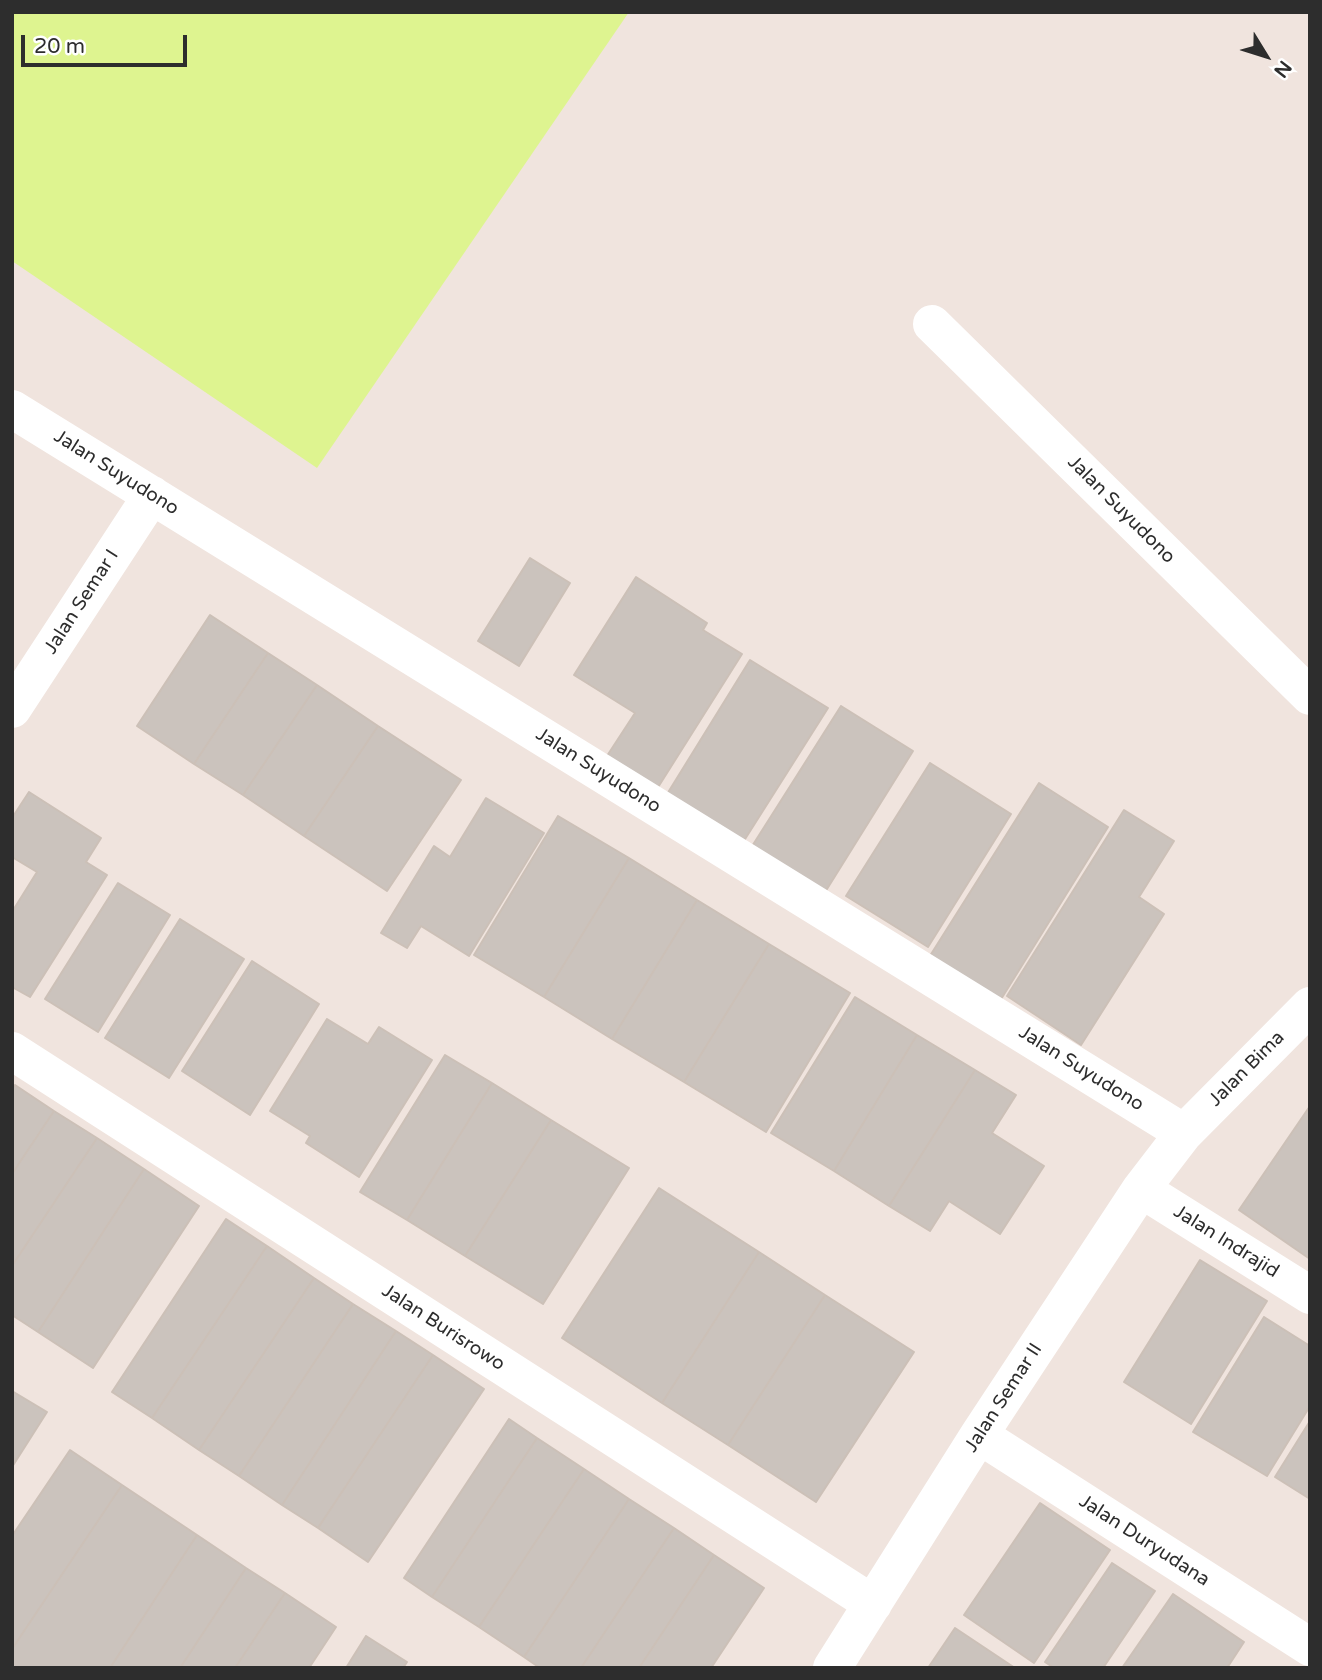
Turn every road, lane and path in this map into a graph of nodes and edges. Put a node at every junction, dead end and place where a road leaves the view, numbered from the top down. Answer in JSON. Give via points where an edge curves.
{"nodes":[{"id":1,"x":932,"y":324,"type":"dead end"},
{"id":2,"x":12,"y":409,"type":"edge"},
{"id":3,"x":152,"y":495,"type":"junction"},
{"id":4,"x":1310,"y":696,"type":"edge"},
{"id":5,"x":12,"y":709,"type":"edge"},
{"id":6,"x":1310,"y":1006,"type":"edge"},
{"id":7,"x":12,"y":1051,"type":"edge"},
{"id":8,"x":1184,"y":1133,"type":"junction"},
{"id":9,"x":1141,"y":1189,"type":"junction"},
{"id":10,"x":1310,"y":1295,"type":"edge"},
{"id":11,"x":979,"y":1435,"type":"junction"},
{"id":12,"x":873,"y":1604,"type":"junction"},
{"id":13,"x":1310,"y":1647,"type":"edge"},
{"id":14,"x":832,"y":1668,"type":"edge"}],
"edges":[{"from":1,"to":4,"type":"street","name":"Jalan Suyudono"},
{"from":2,"to":3,"type":"street","name":"Jalan Suyudono"},
{"from":3,"to":5,"type":"street","name":"Jalan Semar I"},
{"from":3,"to":8,"type":"street","name":"Jalan Suyudono"},
{"from":6,"to":8,"type":"street","name":"Jalan Bima"},
{"from":7,"to":12,"type":"street","name":"Jalan Burisrowo"},
{"from":8,"to":9,"type":"street","name":"Jalan Semar II"},
{"from":9,"to":10,"type":"street","name":"Jalan Indrajid"},
{"from":9,"to":11,"type":"street","name":"Jalan Semar II"},
{"from":11,"to":12,"type":"street","name":"Jalan Semar II"},
{"from":11,"to":13,"type":"street","name":"Jalan Duryudana"},
{"from":12,"to":14,"type":"street","name":"Jalan Semar II"}]}
